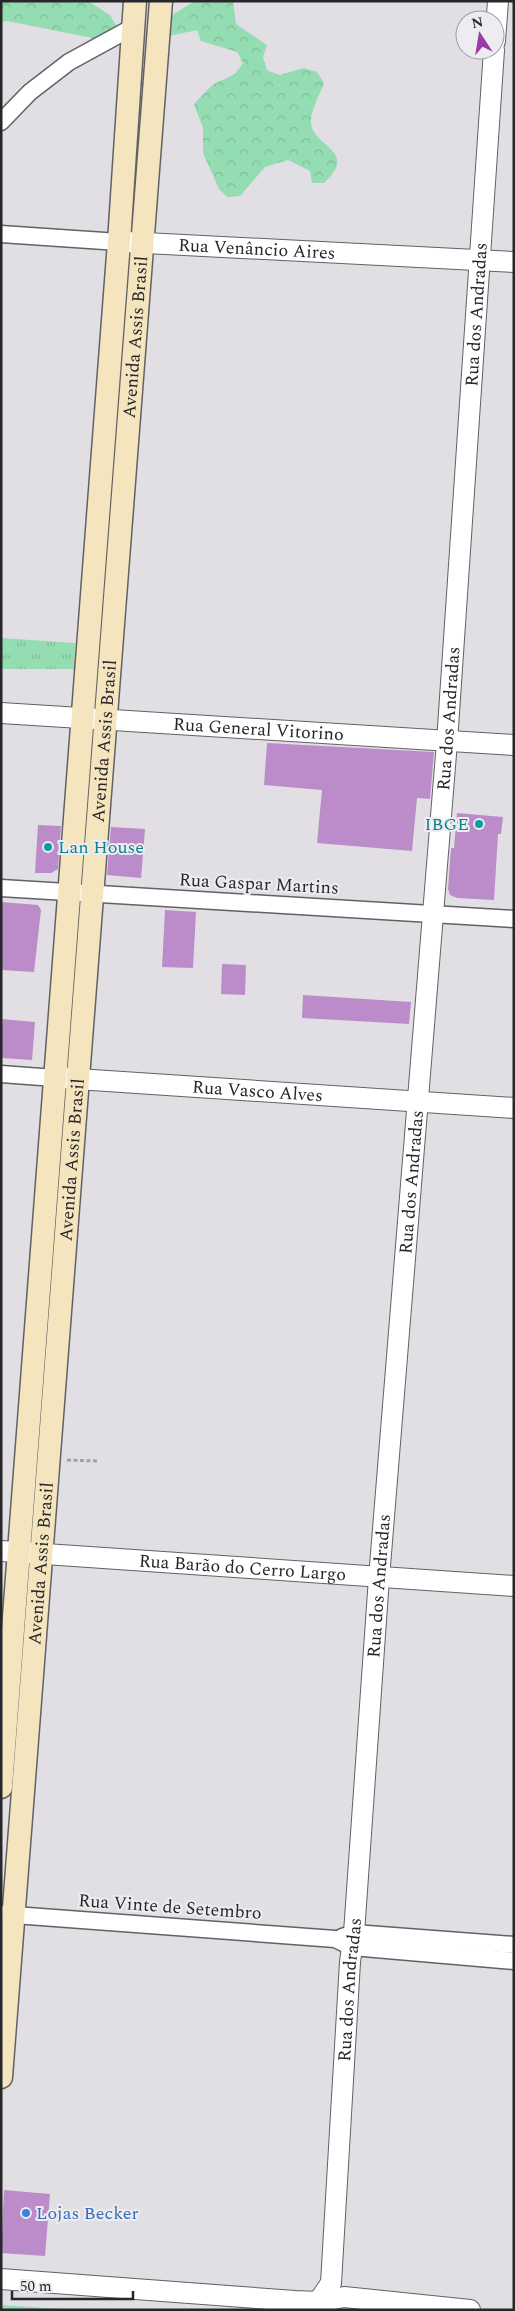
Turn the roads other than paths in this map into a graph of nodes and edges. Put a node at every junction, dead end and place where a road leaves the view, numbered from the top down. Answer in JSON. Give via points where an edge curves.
{"nodes":[{"id":1,"x":135,"y":1,"type":"edge"},
{"id":2,"x":161,"y":1,"type":"edge"},
{"id":3,"x":133,"y":27,"type":"junction"},
{"id":4,"x":493,"y":60,"type":"edge"},
{"id":5,"x":127,"y":121,"type":"junction"},
{"id":6,"x":151,"y":121,"type":"junction"},
{"id":7,"x":1,"y":122,"type":"edge"},
{"id":8,"x":1,"y":234,"type":"edge"},
{"id":9,"x":120,"y":242,"type":"junction"},
{"id":10,"x":142,"y":244,"type":"junction"},
{"id":11,"x":480,"y":260,"type":"junction"},
{"id":12,"x":514,"y":262,"type":"edge"},
{"id":13,"x":126,"y":306,"type":"junction"},
{"id":14,"x":1,"y":713,"type":"edge"},
{"id":15,"x":94,"y":718,"type":"junction"},
{"id":16,"x":447,"y":742,"type":"junction"},
{"id":17,"x":514,"y":745,"type":"edge"},
{"id":18,"x":1,"y":888,"type":"edge"},
{"id":19,"x":69,"y":893,"type":"junction"},
{"id":20,"x":92,"y":894,"type":"junction"},
{"id":21,"x":433,"y":914,"type":"junction"},
{"id":22,"x":514,"y":919,"type":"edge"},
{"id":23,"x":64,"y":966,"type":"junction"},
{"id":24,"x":86,"y":968,"type":"junction"},
{"id":25,"x":1,"y":1074,"type":"edge"},
{"id":26,"x":55,"y":1078,"type":"junction"},
{"id":27,"x":78,"y":1079,"type":"junction"},
{"id":28,"x":419,"y":1100,"type":"junction"},
{"id":29,"x":514,"y":1108,"type":"edge"},
{"id":30,"x":34,"y":1354,"type":"junction"},
{"id":31,"x":57,"y":1355,"type":"junction"},
{"id":32,"x":11,"y":1551,"type":"edge"},
{"id":33,"x":42,"y":1554,"type":"junction"},
{"id":34,"x":379,"y":1578,"type":"junction"},
{"id":35,"x":514,"y":1586,"type":"edge"},
{"id":36,"x":1,"y":1787,"type":"edge"},
{"id":37,"x":8,"y":1915,"type":"edge"},
{"id":38,"x":347,"y":1940,"type":"junction"},
{"id":39,"x":514,"y":1945,"type":"edge"},
{"id":40,"x":514,"y":1961,"type":"edge"},
{"id":41,"x":1,"y":2077,"type":"edge"},
{"id":42,"x":1,"y":2279,"type":"edge"},
{"id":43,"x":317,"y":2306,"type":"edge"},
{"id":44,"x":470,"y":2310,"type":"edge"}],
"edges":[{"from":1,"to":3,"type":"main road","name":"Avenida Assis Brasil"},
{"from":2,"to":6,"type":"main road","name":"Avenida Assis Brasil"},
{"from":3,"to":5,"type":"main road","name":"Avenida Assis Brasil"},
{"from":3,"to":7,"type":"street","via":[[68,62],[30,92]]},
{"from":4,"to":11,"type":"street","name":"Rua dos Andradas"},
{"from":5,"to":6,"type":"main road"},
{"from":5,"to":9,"type":"main road","name":"Avenida Assis Brasil"},
{"from":6,"to":10,"type":"main road","name":"Avenida Assis Brasil"},
{"from":8,"to":9,"type":"street","name":"Rua Venâncio Aires"},
{"from":9,"to":10,"type":"street","name":"Rua Venâncio Aires"},
{"from":9,"to":13,"type":"main road","name":"Avenida Assis Brasil"},
{"from":10,"to":11,"type":"street","name":"Rua Venâncio Aires"},
{"from":10,"to":13,"type":"main road","name":"Avenida Assis Brasil"},
{"from":11,"to":12,"type":"street","name":"Rua Venâncio Aires"},
{"from":11,"to":16,"type":"street","name":"Rua dos Andradas"},
{"from":13,"to":15,"type":"main road","name":"Avenida Assis Brasil"},
{"from":14,"to":15,"type":"street","name":"Rua General Vitorino"},
{"from":15,"to":16,"type":"street","name":"Rua General Vitorino"},
{"from":15,"to":19,"type":"main road","name":"Avenida Assis Brasil"},
{"from":15,"to":20,"type":"main road","name":"Avenida Assis Brasil"},
{"from":16,"to":17,"type":"street","name":"Rua General Vitorino"},
{"from":16,"to":21,"type":"street","name":"Rua dos Andradas"},
{"from":18,"to":19,"type":"street","name":"Rua Gaspar Martins"},
{"from":19,"to":20,"type":"street","name":"Rua Gaspar Martins"},
{"from":19,"to":23,"type":"main road","name":"Avenida Assis Brasil"},
{"from":20,"to":21,"type":"street","name":"Rua Gaspar Martins"},
{"from":20,"to":24,"type":"main road","name":"Avenida Assis Brasil"},
{"from":21,"to":22,"type":"street","name":"Rua Gaspar Martins"},
{"from":21,"to":28,"type":"street","name":"Rua dos Andradas"},
{"from":23,"to":24,"type":"main road"},
{"from":23,"to":26,"type":"main road","name":"Avenida Assis Brasil"},
{"from":24,"to":27,"type":"main road","name":"Avenida Assis Brasil"},
{"from":25,"to":26,"type":"street","name":"Rua Vasco Alves"},
{"from":26,"to":27,"type":"street","name":"Rua Vasco Alves"},
{"from":26,"to":30,"type":"main road","name":"Avenida Assis Brasil"},
{"from":27,"to":28,"type":"street","name":"Rua Vasco Alves"},
{"from":27,"to":31,"type":"main road","name":"Avenida Assis Brasil"},
{"from":28,"to":29,"type":"street","name":"Rua Vasco Alves"},
{"from":28,"to":34,"type":"street","name":"Rua dos Andradas"},
{"from":30,"to":31,"type":"main road"},
{"from":30,"to":32,"type":"main road","name":"Avenida Assis Brasil"},
{"from":31,"to":33,"type":"main road","name":"Avenida Assis Brasil"},
{"from":32,"to":33,"type":"street","name":"Rua Barão do Cerro Largo"},
{"from":32,"to":36,"type":"main road","name":"Avenida Assis Brasil"},
{"from":33,"to":34,"type":"street","name":"Rua Barão do Cerro Largo"},
{"from":33,"to":37,"type":"main road","name":"Avenida Assis Brasil"},
{"from":34,"to":35,"type":"street","name":"Rua Barão do Cerro Largo"},
{"from":34,"to":38,"type":"street","name":"Rua dos Andradas"},
{"from":37,"to":38,"type":"street","name":"Rua Vinte de Setembro"},
{"from":37,"to":41,"type":"main road","name":"Avenida Assis Brasil"},
{"from":38,"to":39,"type":"street","name":"Rua Vinte de Setembro"},
{"from":38,"to":40,"type":"street","name":"Rua Vinte de Setembro"},
{"from":38,"to":43,"type":"street","name":"Rua dos Andradas","via":[[331,2283]]},
{"from":42,"to":43,"type":"street"},
{"from":43,"to":44,"type":"street","via":[[344,2297]]}]}
